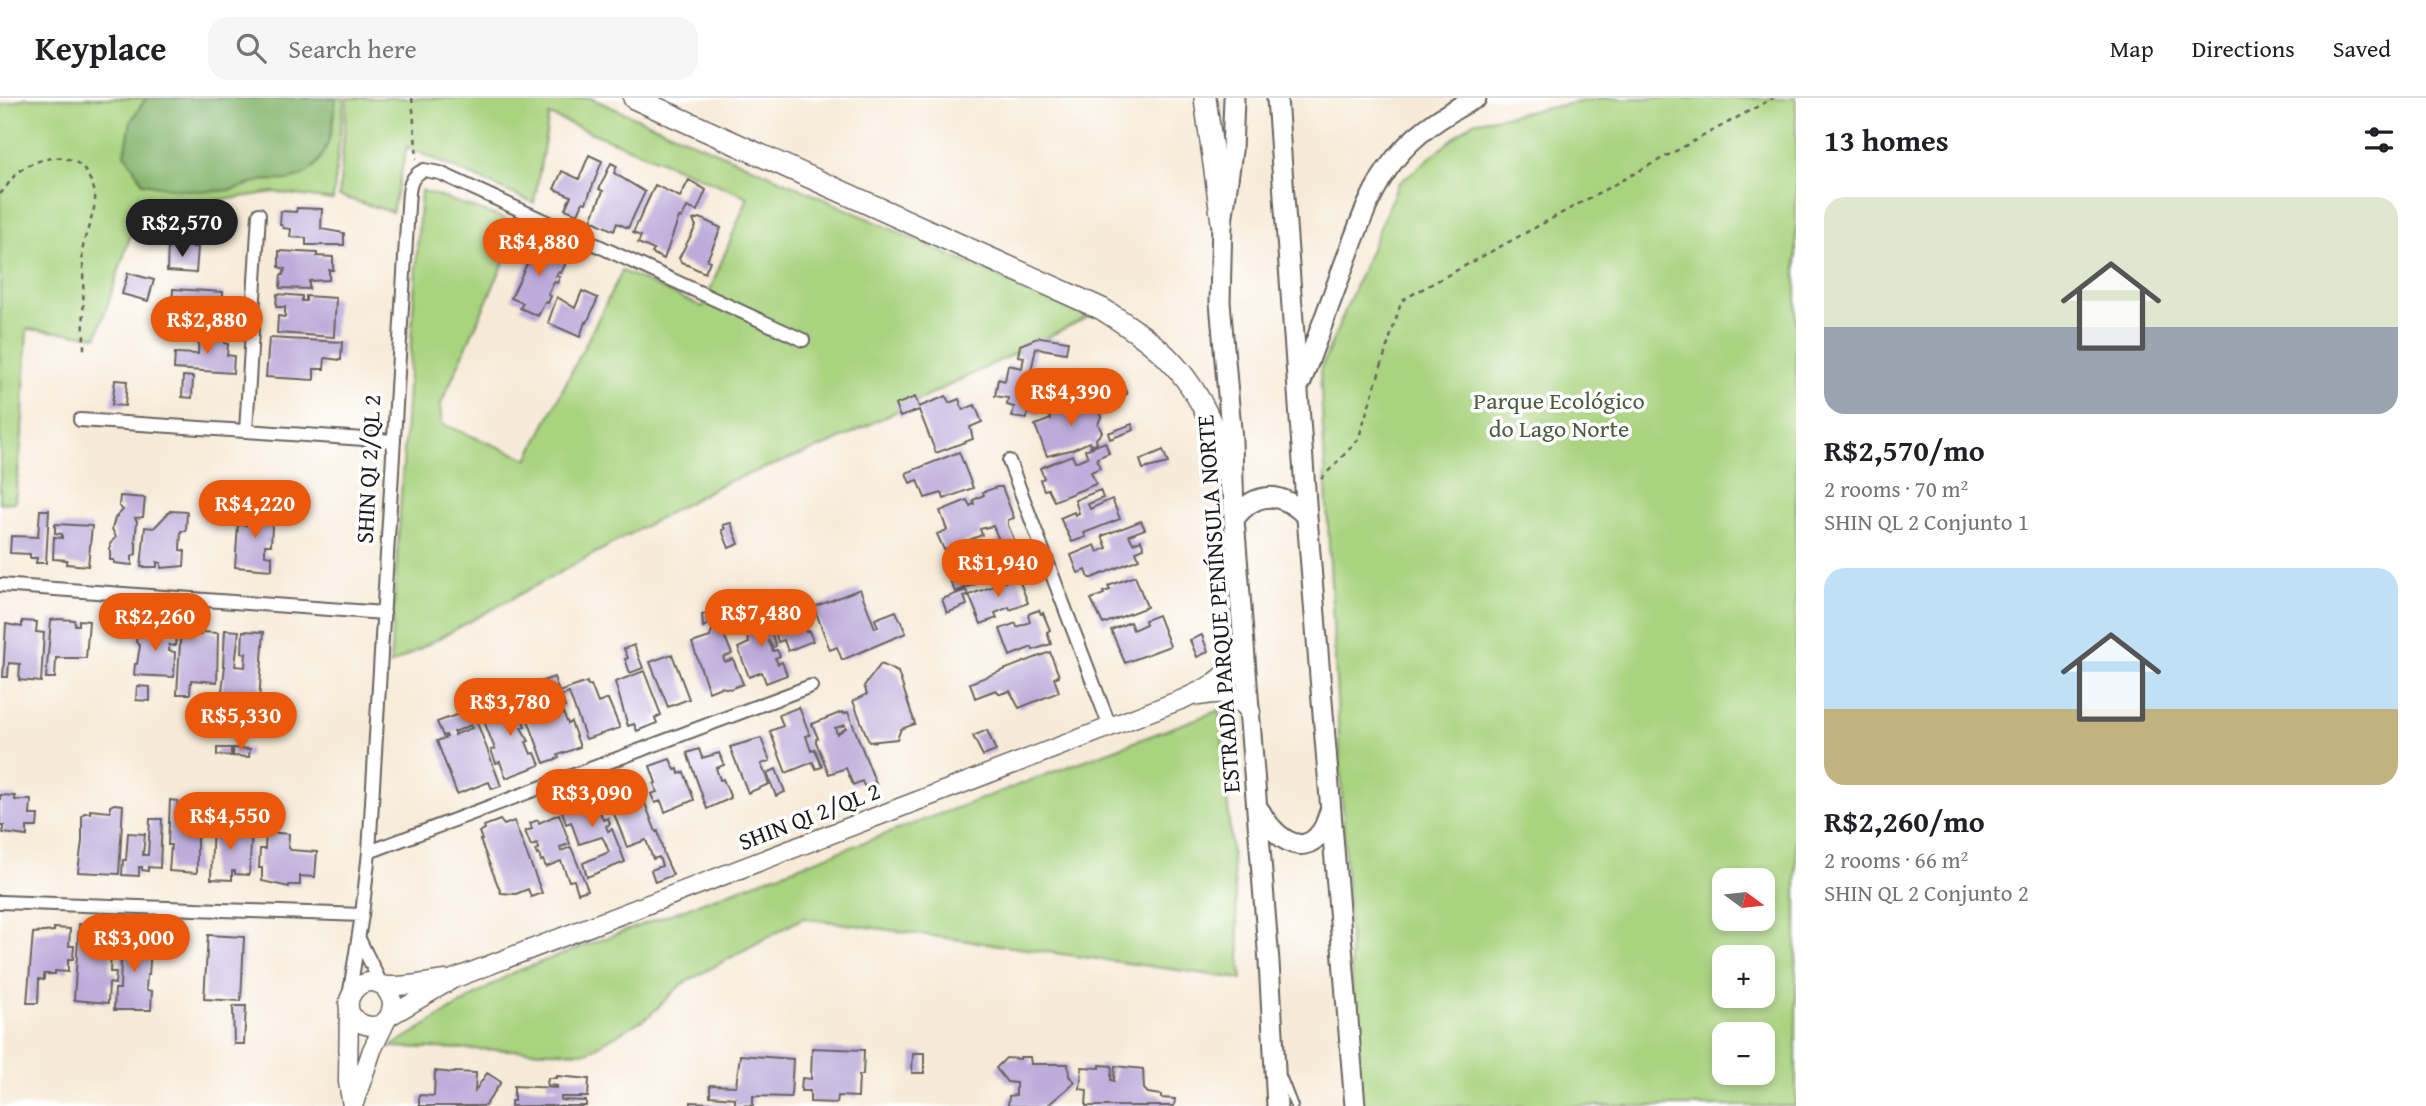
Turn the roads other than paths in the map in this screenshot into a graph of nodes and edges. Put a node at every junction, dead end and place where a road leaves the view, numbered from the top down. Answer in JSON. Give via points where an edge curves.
{"nodes":[{"id":1,"x":634,"y":98,"type":"edge"},
{"id":2,"x":1205,"y":98,"type":"edge"},
{"id":3,"x":1234,"y":98,"type":"edge"},
{"id":4,"x":1278,"y":98,"type":"edge"},
{"id":5,"x":1476,"y":98,"type":"edge"},
{"id":6,"x":259,"y":214,"type":"dead end"},
{"id":7,"x":1222,"y":222,"type":"junction"},
{"id":8,"x":803,"y":340,"type":"dead end"},
{"id":9,"x":1299,"y":387,"type":"junction"},
{"id":10,"x":80,"y":420,"type":"dead end"},
{"id":11,"x":246,"y":431,"type":"junction"},
{"id":12,"x":394,"y":441,"type":"junction"},
{"id":13,"x":1009,"y":461,"type":"dead end"},
{"id":14,"x":1232,"y":489,"type":"junction"},
{"id":15,"x":1307,"y":516,"type":"junction"},
{"id":16,"x":1234,"y":519,"type":"junction"},
{"id":17,"x":0,"y":586,"type":"edge"},
{"id":18,"x":384,"y":613,"type":"junction"},
{"id":19,"x":1244,"y":641,"type":"junction"},
{"id":20,"x":811,"y":687,"type":"dead end"},
{"id":21,"x":1183,"y":699,"type":"junction"},
{"id":22,"x":1251,"y":712,"type":"junction"},
{"id":23,"x":1110,"y":727,"type":"junction"},
{"id":24,"x":1258,"y":807,"type":"junction"},
{"id":25,"x":1331,"y":808,"type":"junction"},
{"id":26,"x":369,"y":852,"type":"junction"},
{"id":27,"x":0,"y":902,"type":"edge"},
{"id":28,"x":362,"y":915,"type":"junction"},
{"id":29,"x":359,"y":939,"type":"junction"},
{"id":30,"x":453,"y":979,"type":"junction"},
{"id":31,"x":382,"y":985,"type":"junction"},
{"id":32,"x":349,"y":1003,"type":"junction"},
{"id":33,"x":388,"y":1018,"type":"junction"},
{"id":34,"x":1275,"y":1060,"type":"junction"},
{"id":35,"x":1353,"y":1103,"type":"edge"},
{"id":36,"x":353,"y":1106,"type":"edge"},
{"id":37,"x":1277,"y":1106,"type":"edge"},
{"id":38,"x":1294,"y":1106,"type":"edge"}],
"edges":[{"from":1,"to":14,"type":"highway","via":[[1102,309],[1143,334],[1193,388],[1210,420]]},
{"from":2,"to":7,"type":"highway"},
{"from":3,"to":7,"type":"main road","name":"ESTRADA PARQUE PENÍNSULA NORTE"},
{"from":4,"to":9,"type":"main road"},
{"from":5,"to":9,"type":"main road","via":[[1419,135],[1380,179],[1364,209]]},
{"from":6,"to":11,"type":"street"},
{"from":7,"to":14,"type":"main road","name":"ESTRADA PARQUE PENÍNSULA NORTE","via":[[1220,302]]},
{"from":8,"to":12,"type":"street","name":"SHIN QI 2/QL 2","via":[[440,173],[424,170],[411,180]]},
{"from":9,"to":15,"type":"main road"},
{"from":10,"to":11,"type":"street"},
{"from":11,"to":12,"type":"street"},
{"from":12,"to":18,"type":"street","name":"SHIN QI 2/QL 2"},
{"from":13,"to":23,"type":"street"},
{"from":14,"to":16,"type":"main road","name":"ESTRADA PARQUE PENÍNSULA NORTE"},
{"from":15,"to":16,"type":"main road","via":[[1287,500],[1271,498],[1247,504]]},
{"from":15,"to":25,"type":"main road"},
{"from":16,"to":19,"type":"main road","name":"ESTRADA PARQUE PENÍNSULA NORTE"},
{"from":17,"to":18,"type":"street"},
{"from":18,"to":26,"type":"street","name":"SHIN QI 2/QL 2"},
{"from":19,"to":21,"type":"street","name":"SHIN QI 2/QL 2","via":[[1224,676]]},
{"from":19,"to":22,"type":"main road","name":"ESTRADA PARQUE PENÍNSULA NORTE"},
{"from":20,"to":26,"type":"street"},
{"from":21,"to":22,"type":"street","name":"SHIN QI 2/QL 2","via":[[1219,692],[1237,698]]},
{"from":21,"to":23,"type":"street","name":"SHIN QI 2/QL 2"},
{"from":22,"to":24,"type":"main road","name":"ESTRADA PARQUE PENÍNSULA NORTE"},
{"from":23,"to":30,"type":"street","name":"SHIN QI 2/QL 2"},
{"from":24,"to":25,"type":"main road","via":[[1271,831],[1296,844],[1321,833]]},
{"from":24,"to":34,"type":"main road","name":"ESTRADA PARQUE PENÍNSULA NORTE"},
{"from":25,"to":35,"type":"main road"},
{"from":26,"to":28,"type":"street","name":"SHIN QI 2/QL 2"},
{"from":27,"to":28,"type":"street"},
{"from":28,"to":29,"type":"street","name":"SHIN QI 2/QL 2"},
{"from":29,"to":31,"type":"street"},
{"from":29,"to":32,"type":"street","name":"SHIN QI 2/QL 2"},
{"from":30,"to":31,"type":"street","name":"SHIN QI 2/QL 2"},
{"from":30,"to":33,"type":"street","name":"SHIN QI 2/QL 2"},
{"from":31,"to":32,"type":"street","via":[[361,984]]},
{"from":31,"to":33,"type":"street","via":[[393,1000]]},
{"from":32,"to":33,"type":"street","via":[[351,1015],[365,1026],[374,1027]]},
{"from":32,"to":36,"type":"street","name":"SHIN QI 2/QL 2","via":[[348,1082]]},
{"from":33,"to":36,"type":"street","name":"SHIN QI 2/QL 2"},
{"from":34,"to":37,"type":"main road","name":"ESTRADA PARQUE PENÍNSULA NORTE"},
{"from":34,"to":38,"type":"lane"}]}
